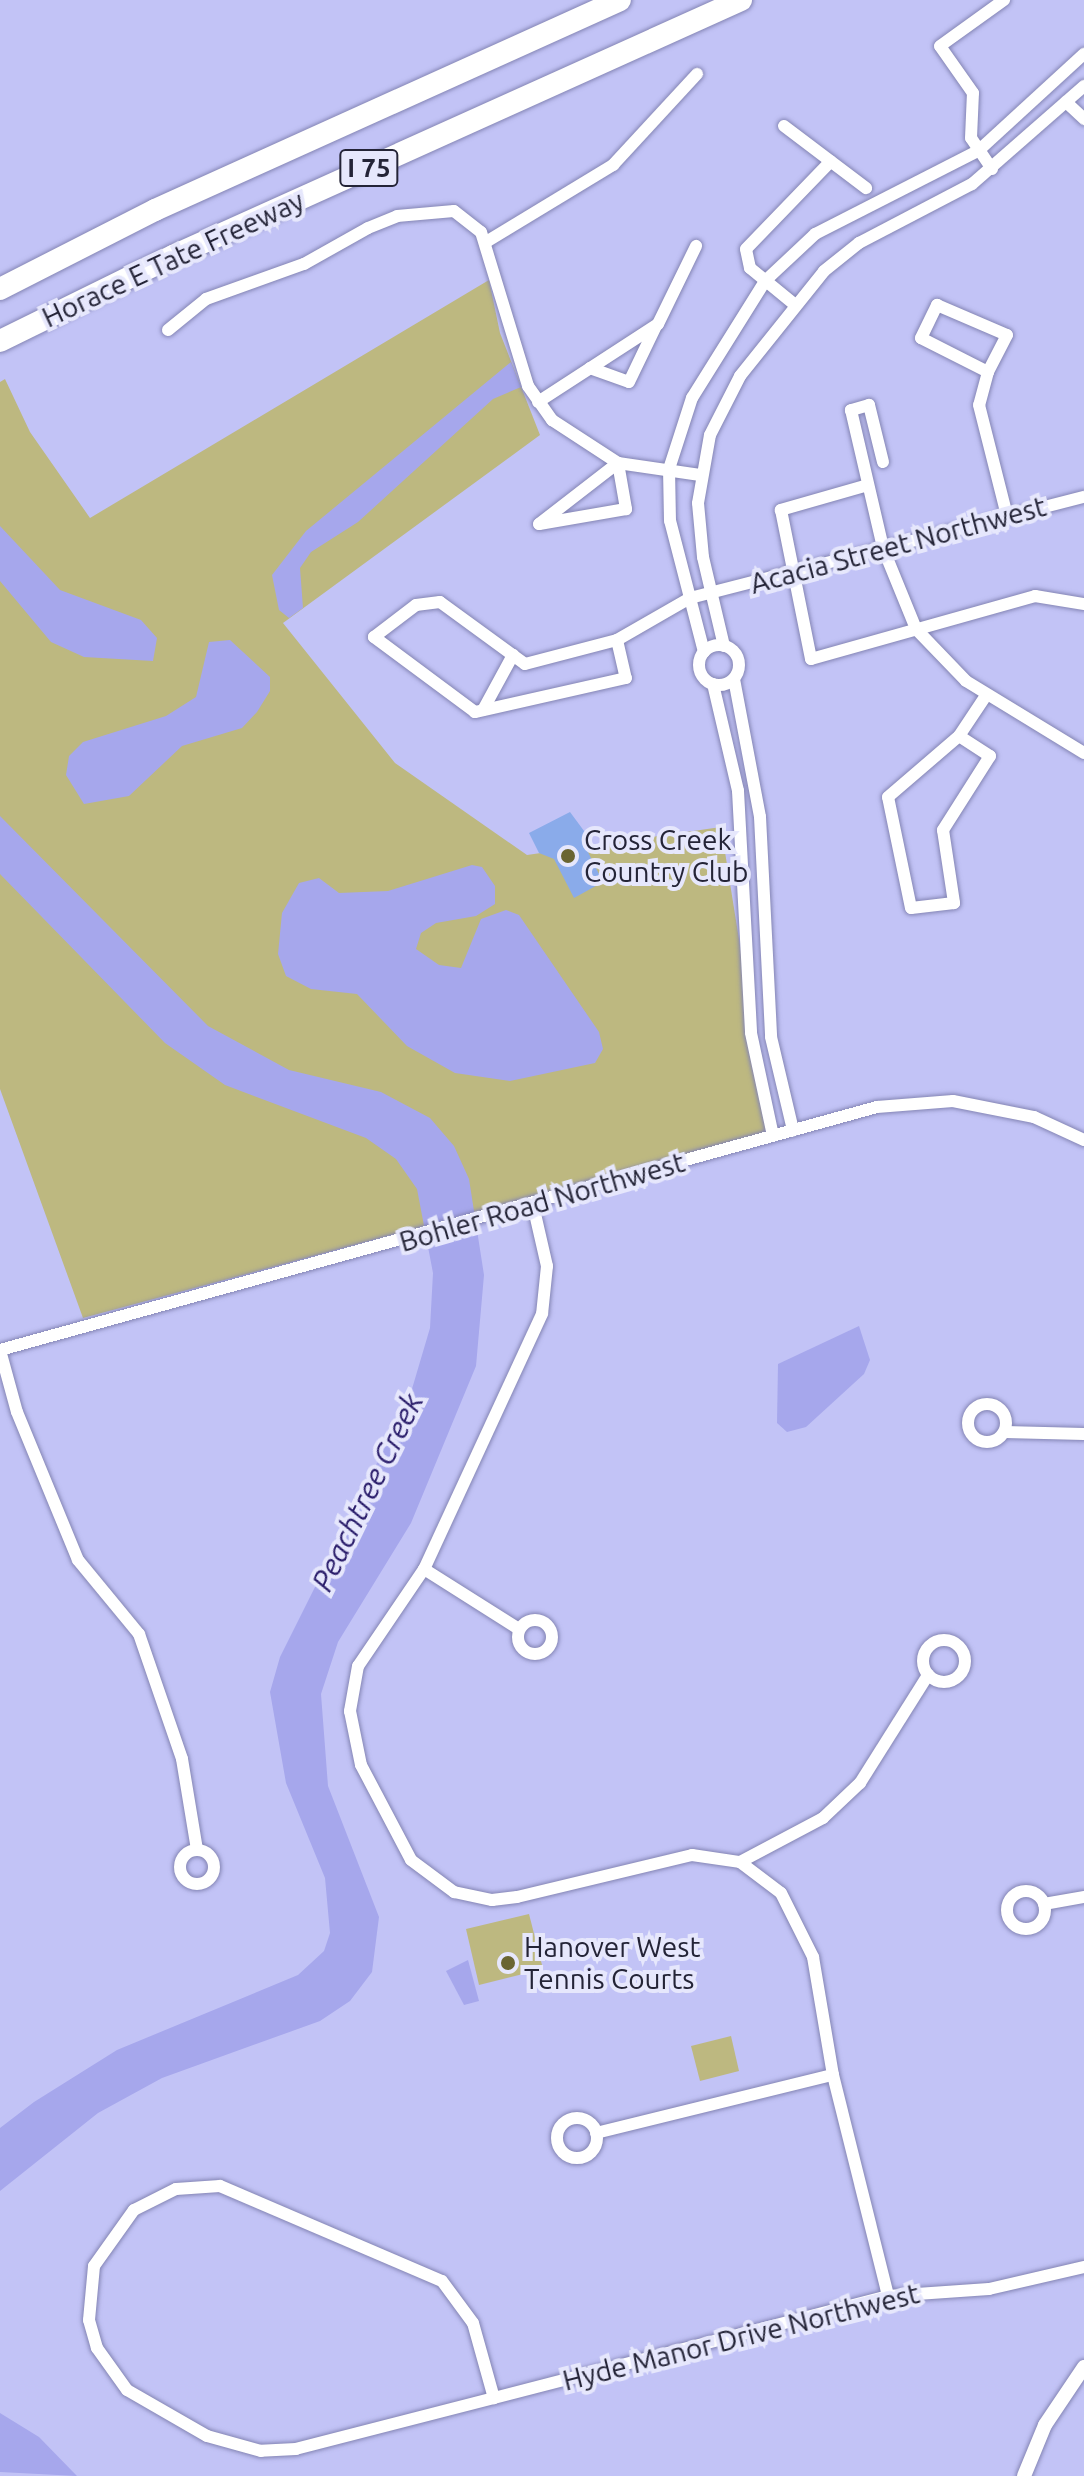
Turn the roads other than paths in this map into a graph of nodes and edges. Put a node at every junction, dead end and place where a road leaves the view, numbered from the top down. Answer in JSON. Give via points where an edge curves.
{"nodes":[{"id":1,"x":620,"y":0,"type":"edge"},
{"id":2,"x":741,"y":0,"type":"edge"},
{"id":3,"x":1004,"y":0,"type":"edge"},
{"id":4,"x":1084,"y":54,"type":"edge"},
{"id":5,"x":697,"y":74,"type":"dead end"},
{"id":6,"x":1084,"y":86,"type":"edge"},
{"id":7,"x":1066,"y":102,"type":"junction"},
{"id":8,"x":1084,"y":119,"type":"edge"},
{"id":9,"x":784,"y":126,"type":"dead end"},
{"id":10,"x":978,"y":151,"type":"junction"},
{"id":11,"x":831,"y":161,"type":"junction"},
{"id":12,"x":992,"y":169,"type":"junction"},
{"id":13,"x":866,"y":188,"type":"dead end"},
{"id":14,"x":486,"y":242,"type":"junction"},
{"id":15,"x":696,"y":246,"type":"dead end"},
{"id":16,"x":765,"y":281,"type":"junction"},
{"id":17,"x":0,"y":289,"type":"edge"},
{"id":18,"x":794,"y":304,"type":"junction"},
{"id":19,"x":658,"y":324,"type":"junction"},
{"id":20,"x":168,"y":330,"type":"dead end"},
{"id":21,"x":0,"y":341,"type":"edge"},
{"id":22,"x":590,"y":368,"type":"junction"},
{"id":23,"x":988,"y":372,"type":"junction"},
{"id":24,"x":538,"y":402,"type":"junction"},
{"id":25,"x":883,"y":462,"type":"dead end"},
{"id":26,"x":618,"y":463,"type":"junction"},
{"id":27,"x":669,"y":469,"type":"junction"},
{"id":28,"x":700,"y":475,"type":"junction"},
{"id":29,"x":868,"y":485,"type":"junction"},
{"id":30,"x":1084,"y":497,"type":"edge"},
{"id":31,"x":1007,"y":516,"type":"junction"},
{"id":32,"x":883,"y":548,"type":"junction"},
{"id":33,"x":789,"y":573,"type":"junction"},
{"id":34,"x":712,"y":593,"type":"junction"},
{"id":35,"x":690,"y":598,"type":"junction"},
{"id":36,"x":1084,"y":604,"type":"edge"},
{"id":37,"x":916,"y":629,"type":"junction"},
{"id":38,"x":617,"y":640,"type":"junction"},
{"id":39,"x":724,"y":646,"type":"junction"},
{"id":40,"x":704,"y":652,"type":"junction"},
{"id":41,"x":513,"y":655,"type":"junction"},
{"id":42,"x":734,"y":679,"type":"junction"},
{"id":43,"x":713,"y":684,"type":"junction"},
{"id":44,"x":987,"y":694,"type":"junction"},
{"id":45,"x":483,"y":710,"type":"junction"},
{"id":46,"x":959,"y":736,"type":"junction"},
{"id":47,"x":1084,"y":753,"type":"edge"},
{"id":48,"x":793,"y":1130,"type":"junction"},
{"id":49,"x":773,"y":1136,"type":"junction"},
{"id":50,"x":1084,"y":1140,"type":"edge"},
{"id":51,"x":533,"y":1205,"type":"junction"},
{"id":52,"x":0,"y":1350,"type":"edge"},
{"id":53,"x":1005,"y":1432,"type":"dead end"},
{"id":54,"x":1084,"y":1434,"type":"edge"},
{"id":55,"x":424,"y":1569,"type":"junction"},
{"id":56,"x":519,"y":1629,"type":"dead end"},
{"id":57,"x":928,"y":1675,"type":"dead end"},
{"id":58,"x":197,"y":1850,"type":"dead end"},
{"id":59,"x":740,"y":1862,"type":"junction"},
{"id":60,"x":1084,"y":1897,"type":"edge"},
{"id":61,"x":1044,"y":1904,"type":"dead end"},
{"id":62,"x":833,"y":2075,"type":"junction"},
{"id":63,"x":596,"y":2133,"type":"dead end"},
{"id":64,"x":1084,"y":2267,"type":"edge"},
{"id":65,"x":888,"y":2296,"type":"junction"},
{"id":66,"x":1084,"y":2367,"type":"edge"},
{"id":67,"x":494,"y":2398,"type":"junction"},
{"id":68,"x":1024,"y":2476,"type":"edge"}],
"edges":[{"from":1,"to":17,"type":"highway","name":"Horace E Tate Freeway","number":"I 75","via":[[155,210]]},
{"from":2,"to":21,"type":"highway","name":"Horace E Tate Freeway","number":"I 75","via":[[173,256]]},
{"from":3,"to":10,"type":"street","via":[[940,46],[973,93],[969,127]]},
{"from":4,"to":10,"type":"street"},
{"from":5,"to":14,"type":"street","via":[[613,165]]},
{"from":6,"to":7,"type":"street"},
{"from":7,"to":8,"type":"street"},
{"from":7,"to":12,"type":"street"},
{"from":9,"to":11,"type":"street"},
{"from":10,"to":12,"type":"street"},
{"from":10,"to":16,"type":"street","via":[[815,234]]},
{"from":11,"to":13,"type":"street"},
{"from":11,"to":16,"type":"street","via":[[746,249],[750,268]]},
{"from":12,"to":18,"type":"street","via":[[859,243]]},
{"from":14,"to":20,"type":"street","via":[[474,223],[454,211],[397,216],[304,264],[206,299]]},
{"from":14,"to":24,"type":"street"},
{"from":15,"to":19,"type":"street"},
{"from":16,"to":18,"type":"street"},
{"from":16,"to":27,"type":"street","via":[[692,398]]},
{"from":18,"to":28,"type":"street","via":[[726,399]]},
{"from":19,"to":22,"type":"street"},
{"from":19,"to":22,"type":"street","via":[[629,382]]},
{"from":22,"to":24,"type":"street"},
{"from":23,"to":23,"type":"street","via":[[921,338],[937,305],[1007,335]]},
{"from":23,"to":31,"type":"street","via":[[979,405]]},
{"from":24,"to":26,"type":"street","via":[[568,434]]},
{"from":25,"to":29,"type":"street","via":[[869,405],[851,410]]},
{"from":26,"to":26,"type":"street","via":[[626,509],[539,524],[584,489]]},
{"from":26,"to":27,"type":"street"},
{"from":27,"to":28,"type":"street"},
{"from":27,"to":35,"type":"street","via":[[670,521]]},
{"from":28,"to":34,"type":"street","via":[[699,532]]},
{"from":29,"to":32,"type":"street"},
{"from":29,"to":33,"type":"street","via":[[781,510],[792,554]]},
{"from":30,"to":31,"type":"street","name":"Acacia Street Northwest"},
{"from":31,"to":32,"type":"street","name":"Acacia Street Northwest"},
{"from":32,"to":33,"type":"street","name":"Acacia Street Northwest"},
{"from":32,"to":37,"type":"street"},
{"from":33,"to":34,"type":"street","name":"Acacia Street Northwest"},
{"from":33,"to":37,"type":"street","via":[[811,659]]},
{"from":34,"to":35,"type":"street","name":"Acacia Street Northwest"},
{"from":34,"to":39,"type":"street"},
{"from":35,"to":38,"type":"street","name":"Acacia Street Northwest"},
{"from":35,"to":40,"type":"street"},
{"from":36,"to":37,"type":"street","via":[[1035,596]]},
{"from":37,"to":44,"type":"street","via":[[948,666]]},
{"from":38,"to":41,"type":"street","name":"Acacia Street Northwest","via":[[525,664]]},
{"from":38,"to":45,"type":"street","via":[[626,678]]},
{"from":39,"to":40,"type":"street"},
{"from":39,"to":42,"type":"street","via":[[739,660]]},
{"from":40,"to":43,"type":"street","via":[[700,670]]},
{"from":41,"to":45,"type":"street"},
{"from":41,"to":45,"type":"street","via":[[440,602],[416,605],[374,637],[475,712]]},
{"from":42,"to":43,"type":"street"},
{"from":42,"to":48,"type":"street","via":[[760,817],[771,1037]]},
{"from":43,"to":49,"type":"street","via":[[738,791],[751,1033]]},
{"from":44,"to":46,"type":"street"},
{"from":44,"to":47,"type":"street"},
{"from":46,"to":46,"type":"street","via":[[888,797],[911,908],[954,903],[943,830],[990,756]]},
{"from":48,"to":49,"type":"street","name":"Bohler Road Northwest"},
{"from":48,"to":50,"type":"street","name":"Bohler Road Northwest","via":[[877,1107],[932,1100],[1003,1109]]},
{"from":49,"to":51,"type":"street","name":"Bohler Road Northwest"},
{"from":51,"to":52,"type":"street","name":"Bohler Road Northwest"},
{"from":51,"to":55,"type":"street","via":[[547,1266],[542,1314]]},
{"from":52,"to":58,"type":"street","via":[[17,1412],[78,1560],[139,1634],[182,1759]]},
{"from":53,"to":54,"type":"street"},
{"from":55,"to":56,"type":"street"},
{"from":55,"to":59,"type":"street","via":[[365,1651],[350,1711],[361,1765],[421,1870],[454,1892],[492,1900],[674,1856]]},
{"from":57,"to":59,"type":"street","via":[[860,1783],[823,1818]]},
{"from":59,"to":62,"type":"street","via":[[781,1893],[805,1931]]},
{"from":60,"to":61,"type":"street"},
{"from":62,"to":63,"type":"street"},
{"from":62,"to":65,"type":"street"},
{"from":64,"to":65,"type":"street","name":"Hyde Manor Drive Northwest","via":[[989,2289]]},
{"from":65,"to":67,"type":"street","name":"Hyde Manor Drive Northwest"},
{"from":66,"to":68,"type":"street","via":[[1045,2425]]},
{"from":67,"to":67,"type":"street","name":"Hyde Manor Drive Northwest","via":[[296,2449],[226,2444],[145,2404],[111,2373],[89,2320],[94,2266],[117,2225],[153,2198],[198,2186],[242,2191],[442,2281],[473,2323]]}]}
